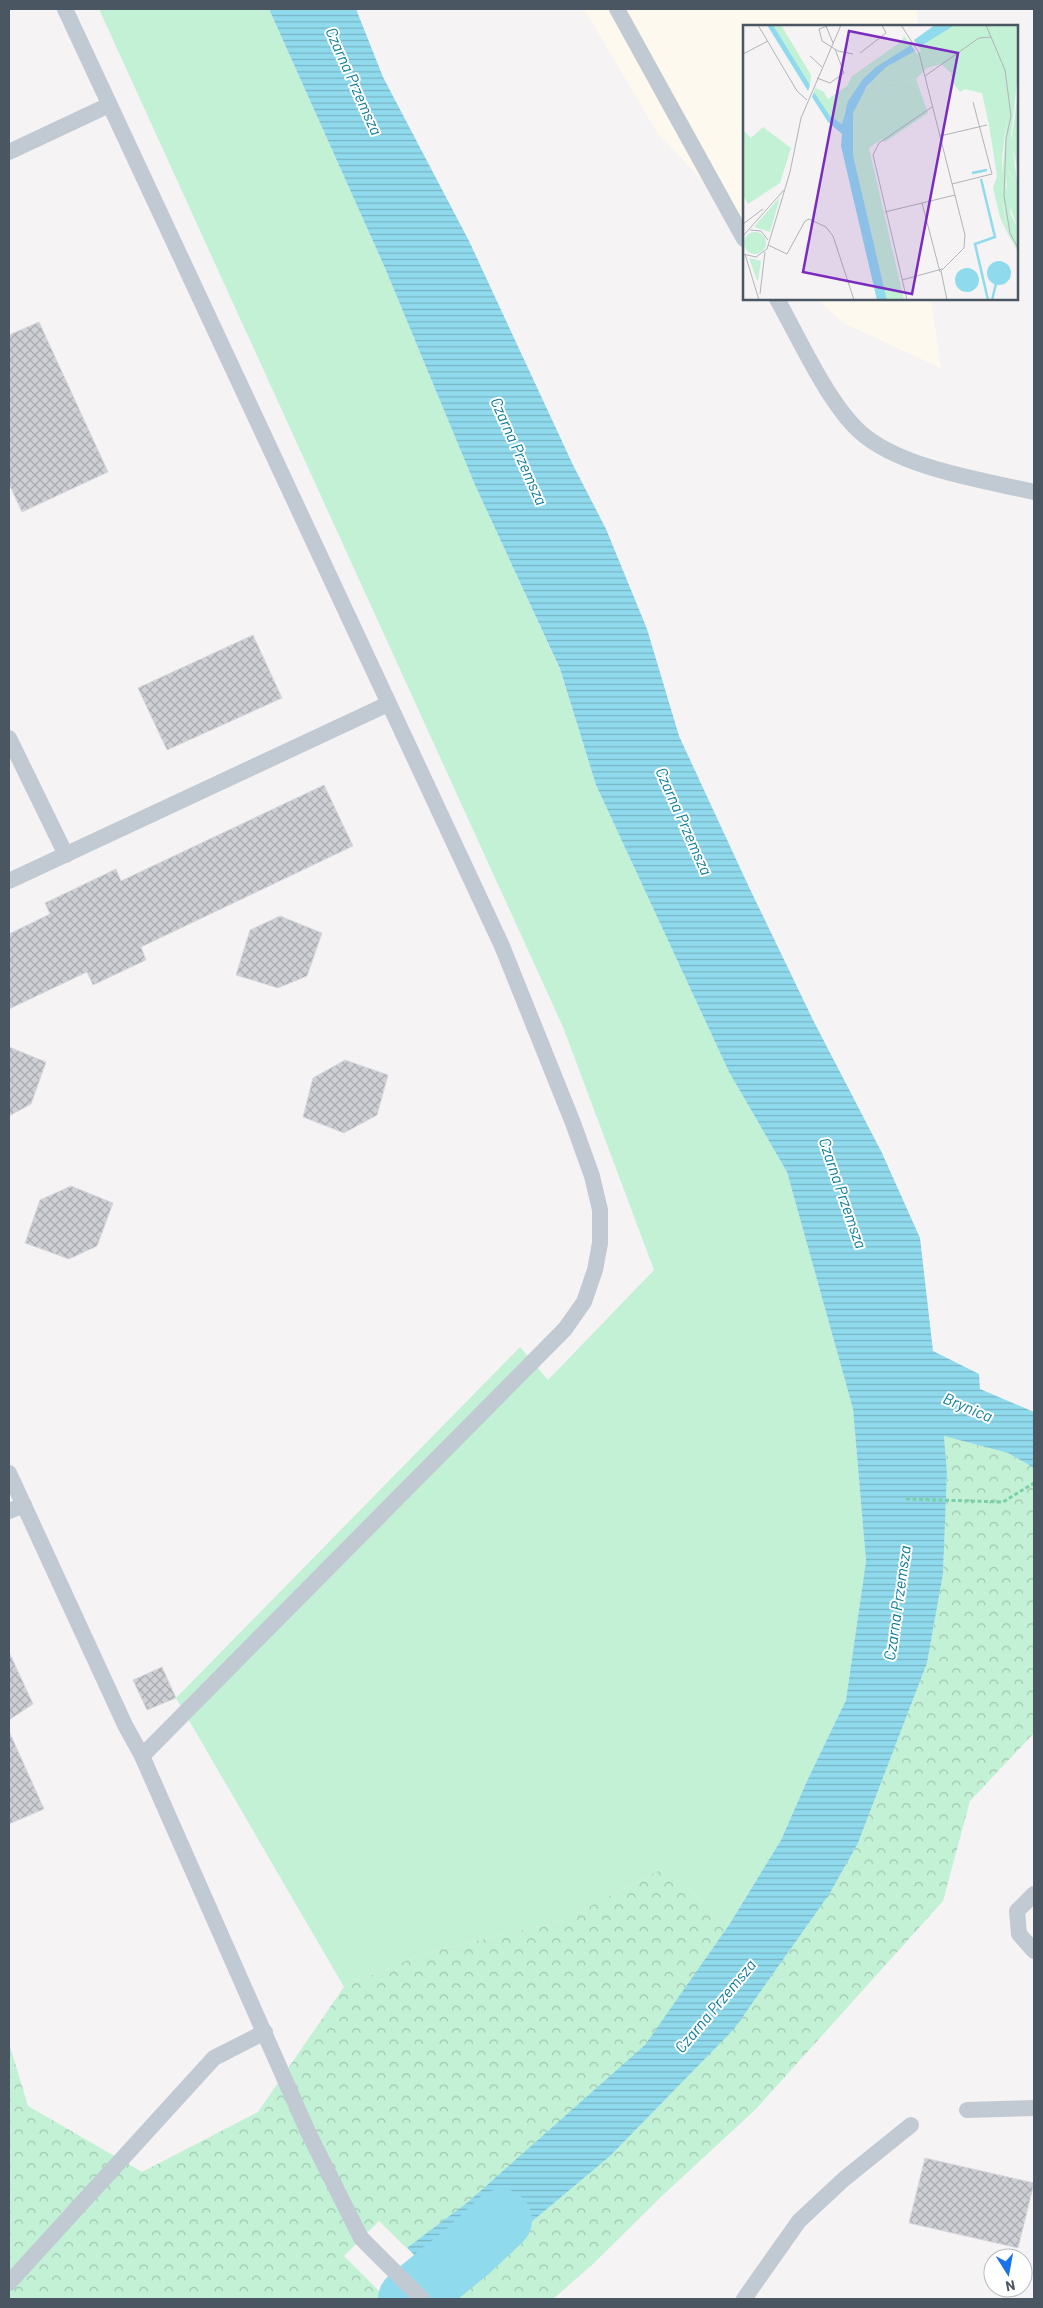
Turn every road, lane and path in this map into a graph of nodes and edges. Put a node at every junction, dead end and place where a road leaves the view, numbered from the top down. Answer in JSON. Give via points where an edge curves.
{"nodes":[{"id":1,"x":65,"y":9,"type":"edge"},
{"id":2,"x":617,"y":9,"type":"edge"},
{"id":3,"x":109,"y":105,"type":"junction"},
{"id":4,"x":9,"y":152,"type":"edge"},
{"id":5,"x":743,"y":237,"type":"edge"},
{"id":6,"x":778,"y":300,"type":"edge"},
{"id":7,"x":1034,"y":492,"type":"edge"},
{"id":8,"x":388,"y":704,"type":"junction"},
{"id":9,"x":9,"y":738,"type":"edge"},
{"id":10,"x":66,"y":855,"type":"junction"},
{"id":11,"x":9,"y":881,"type":"edge"},
{"id":12,"x":9,"y":1473,"type":"edge"},
{"id":13,"x":1034,"y":1483,"type":"edge"},
{"id":14,"x":906,"y":1500,"type":"dead end"},
{"id":15,"x":16,"y":1508,"type":"edge"},
{"id":16,"x":142,"y":1756,"type":"junction"},
{"id":17,"x":1034,"y":1894,"type":"edge"},
{"id":18,"x":1034,"y":1952,"type":"edge"},
{"id":19,"x":266,"y":2032,"type":"junction"},
{"id":20,"x":1034,"y":2108,"type":"edge"},
{"id":21,"x":967,"y":2110,"type":"dead end"},
{"id":22,"x":911,"y":2125,"type":"dead end"},
{"id":23,"x":9,"y":2283,"type":"edge"},
{"id":24,"x":422,"y":2299,"type":"edge"},
{"id":25,"x":744,"y":2299,"type":"edge"}],
"edges":[{"from":1,"to":3,"type":"lane"},
{"from":2,"to":5,"type":"lane"},
{"from":3,"to":4,"type":"lane"},
{"from":3,"to":8,"type":"lane"},
{"from":6,"to":7,"type":"lane","via":[[830,394],[859,431],[908,460]]},
{"from":8,"to":10,"type":"lane"},
{"from":8,"to":16,"type":"lane","via":[[502,946],[592,1176],[600,1210],[600,1243],[595,1270],[584,1302],[559,1336]]},
{"from":9,"to":10,"type":"lane"},
{"from":10,"to":11,"type":"lane"},
{"from":12,"to":15,"type":"lane"},
{"from":13,"to":14,"type":"path","via":[[1003,1502]]},
{"from":15,"to":16,"type":"lane"},
{"from":16,"to":19,"type":"lane"},
{"from":17,"to":18,"type":"lane","via":[[1017,1911],[1019,1934]]},
{"from":19,"to":23,"type":"lane","via":[[214,2058]]},
{"from":19,"to":24,"type":"lane","via":[[308,2132],[361,2238]]},
{"from":20,"to":21,"type":"lane"},
{"from":22,"to":25,"type":"lane","via":[[844,2179],[800,2221]]}]}
